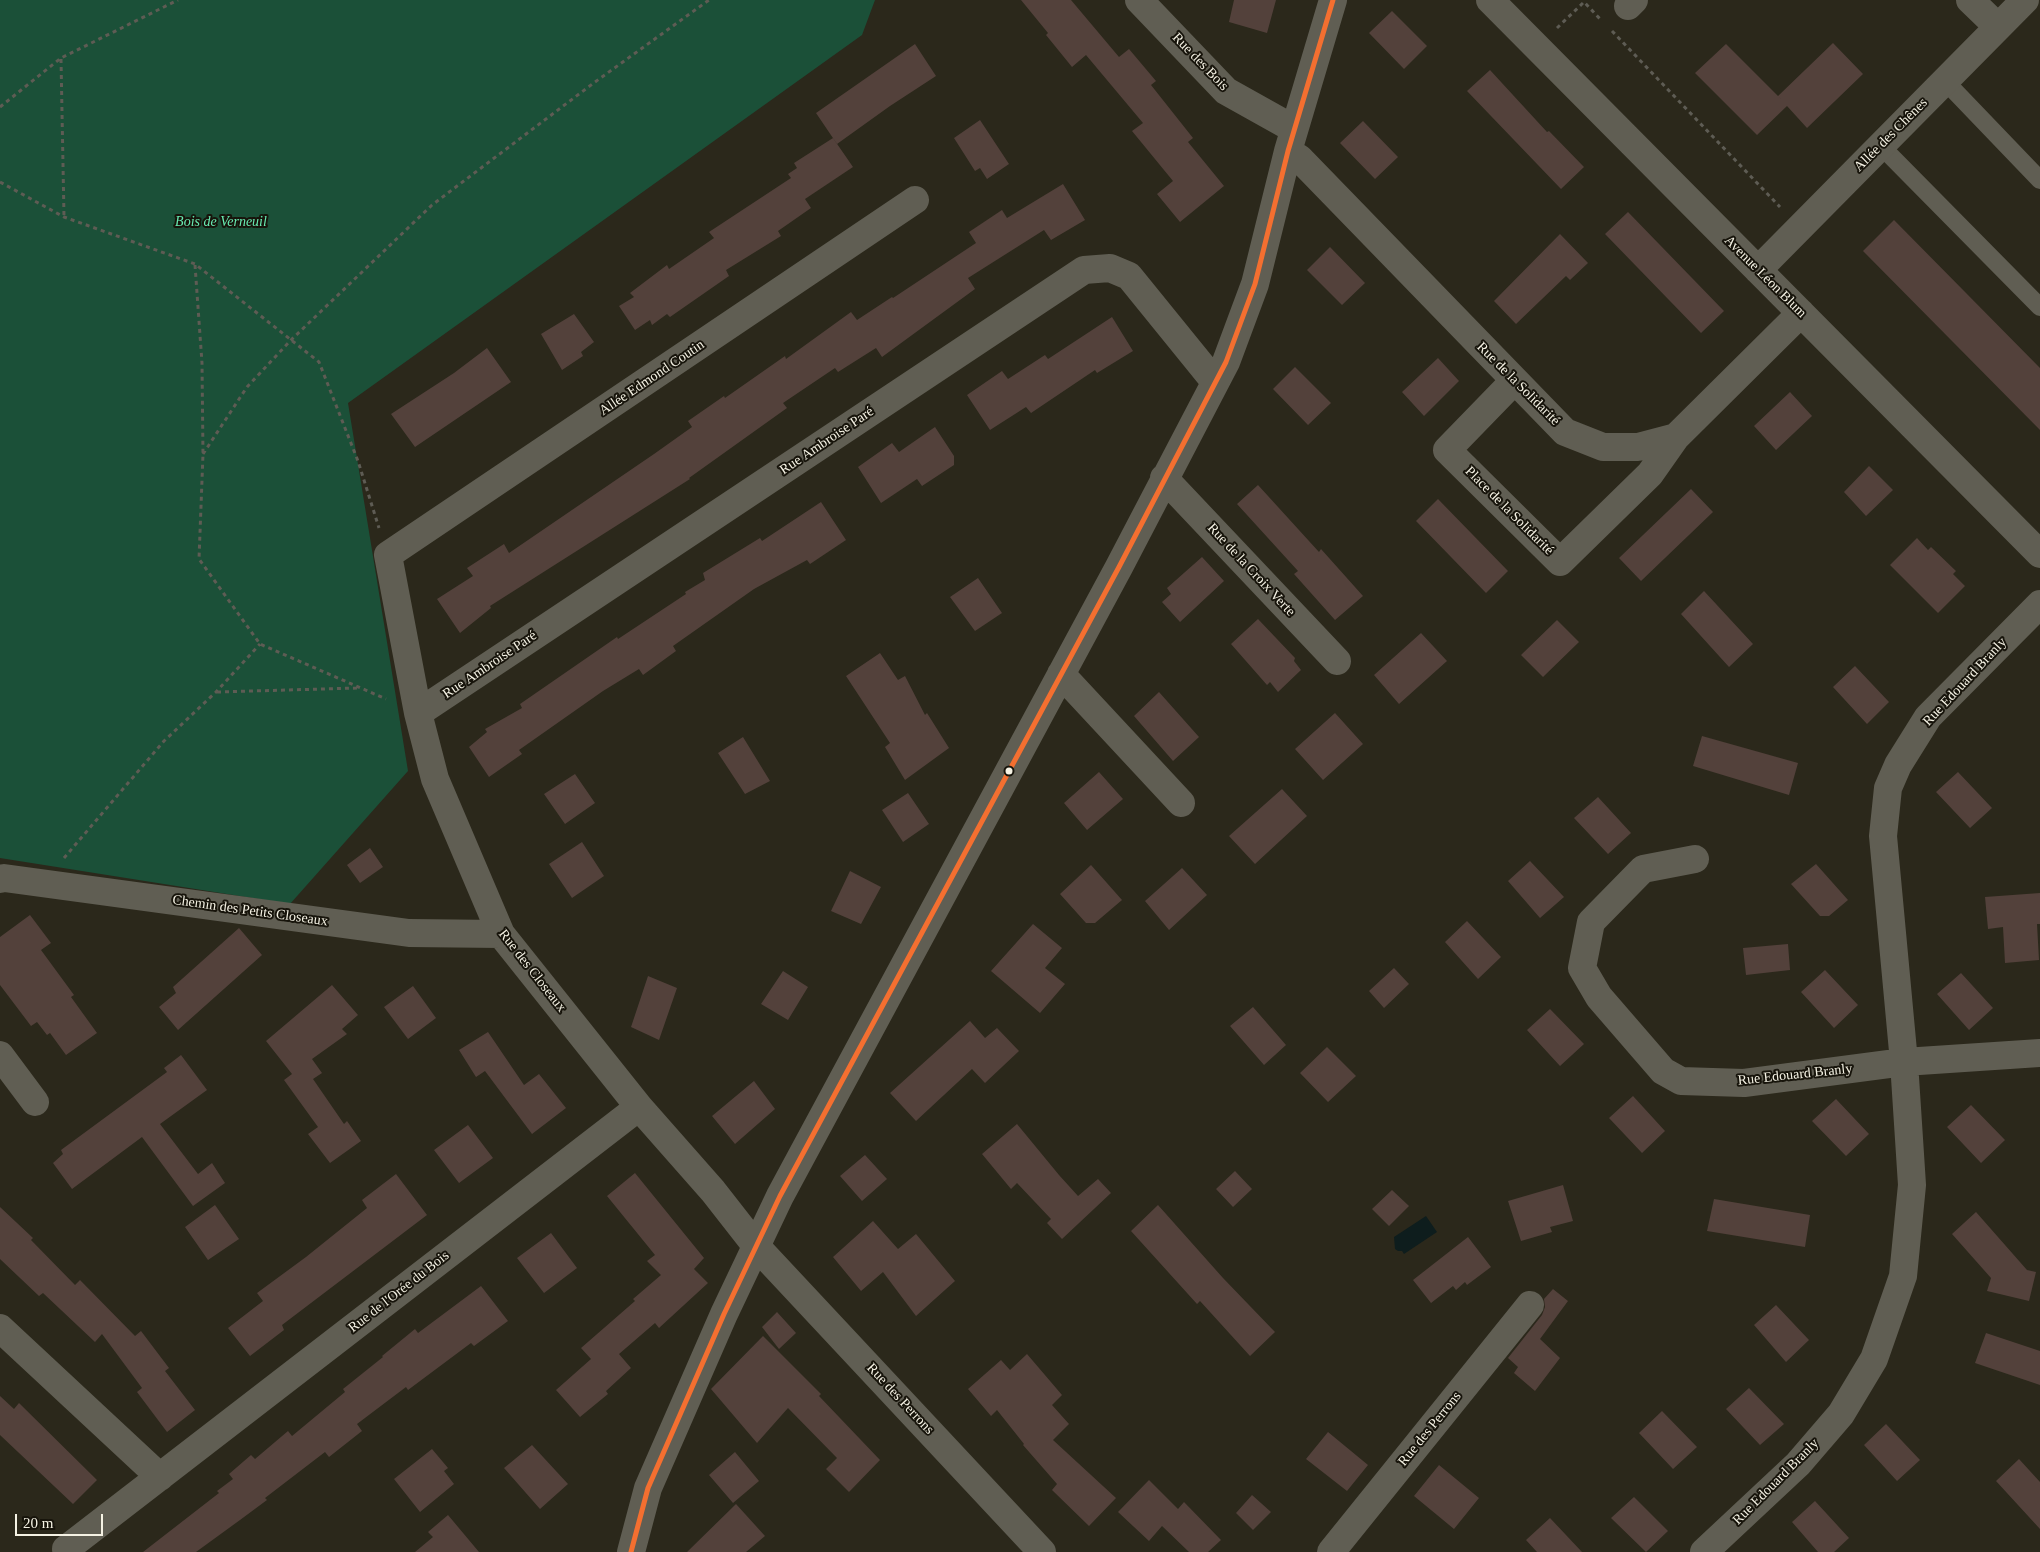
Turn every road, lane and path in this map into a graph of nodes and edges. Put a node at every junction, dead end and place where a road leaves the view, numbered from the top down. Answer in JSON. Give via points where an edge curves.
{"nodes":[{"id":1,"x":178,"y":0,"type":"edge"},
{"id":2,"x":709,"y":0,"type":"edge"},
{"id":3,"x":1139,"y":0,"type":"edge"},
{"id":4,"x":1332,"y":0,"type":"edge"},
{"id":5,"x":1490,"y":0,"type":"edge"},
{"id":6,"x":1970,"y":0,"type":"edge"},
{"id":7,"x":2025,"y":0,"type":"edge"},
{"id":8,"x":1585,"y":1,"type":"edge"},
{"id":9,"x":1604,"y":23,"type":"dead end"},
{"id":10,"x":1998,"y":27,"type":"junction"},
{"id":11,"x":1611,"y":30,"type":"dead end"},
{"id":12,"x":1537,"y":47,"type":"junction"},
{"id":13,"x":62,"y":58,"type":"junction"},
{"id":14,"x":1945,"y":81,"type":"junction"},
{"id":15,"x":0,"y":108,"type":"edge"},
{"id":16,"x":1291,"y":140,"type":"junction"},
{"id":17,"x":1881,"y":146,"type":"junction"},
{"id":18,"x":2040,"y":180,"type":"edge"},
{"id":19,"x":0,"y":182,"type":"edge"},
{"id":20,"x":915,"y":200,"type":"dead end"},
{"id":21,"x":64,"y":217,"type":"junction"},
{"id":22,"x":1800,"y":227,"type":"junction"},
{"id":23,"x":195,"y":264,"type":"junction"},
{"id":24,"x":1758,"y":270,"type":"junction"},
{"id":25,"x":2040,"y":307,"type":"edge"},
{"id":26,"x":1801,"y":313,"type":"junction"},
{"id":27,"x":291,"y":340,"type":"junction"},
{"id":28,"x":1514,"y":381,"type":"junction"},
{"id":29,"x":1215,"y":382,"type":"junction"},
{"id":30,"x":1676,"y":437,"type":"junction"},
{"id":31,"x":203,"y":454,"type":"junction"},
{"id":32,"x":1164,"y":478,"type":"junction"},
{"id":33,"x":2040,"y":554,"type":"edge"},
{"id":34,"x":388,"y":555,"type":"junction"},
{"id":35,"x":2040,"y":604,"type":"edge"},
{"id":36,"x":260,"y":644,"type":"junction"},
{"id":37,"x":1337,"y":662,"type":"dead end"},
{"id":38,"x":1061,"y":674,"type":"junction"},
{"id":39,"x":361,"y":688,"type":"junction"},
{"id":40,"x":216,"y":692,"type":"junction"},
{"id":41,"x":418,"y":713,"type":"junction"},
{"id":42,"x":1181,"y":802,"type":"dead end"},
{"id":43,"x":1695,"y":859,"type":"dead end"},
{"id":44,"x":0,"y":879,"type":"edge"},
{"id":45,"x":42,"y":883,"type":"junction"},
{"id":46,"x":501,"y":934,"type":"junction"},
{"id":47,"x":2040,"y":1053,"type":"edge"},
{"id":48,"x":0,"y":1054,"type":"edge"},
{"id":49,"x":1904,"y":1062,"type":"junction"},
{"id":50,"x":35,"y":1102,"type":"dead end"},
{"id":51,"x":640,"y":1106,"type":"junction"},
{"id":52,"x":756,"y":1246,"type":"junction"},
{"id":53,"x":1530,"y":1305,"type":"dead end"},
{"id":54,"x":0,"y":1328,"type":"edge"},
{"id":55,"x":160,"y":1477,"type":"junction"},
{"id":56,"x":67,"y":1551,"type":"edge"},
{"id":57,"x":631,"y":1552,"type":"edge"},
{"id":58,"x":1042,"y":1552,"type":"edge"},
{"id":59,"x":1331,"y":1552,"type":"edge"},
{"id":60,"x":1704,"y":1552,"type":"edge"}],
"edges":[{"from":1,"to":13,"type":"path"},
{"from":2,"to":27,"type":"path","via":[[432,205]]},
{"from":3,"to":16,"type":"street","name":"Rue des Bois","via":[[1226,91]]},
{"from":4,"to":16,"type":"street"},
{"from":5,"to":12,"type":"street","name":"Avenue Léon Blum"},
{"from":6,"to":10,"type":"street"},
{"from":7,"to":10,"type":"street","name":"Allée des Chênes"},
{"from":8,"to":9,"type":"path"},
{"from":8,"to":12,"type":"path"},
{"from":10,"to":14,"type":"street","name":"Allée des Chênes"},
{"from":11,"to":22,"type":"path"},
{"from":12,"to":24,"type":"street","name":"Avenue Léon Blum"},
{"from":13,"to":15,"type":"path"},
{"from":13,"to":21,"type":"path"},
{"from":14,"to":17,"type":"street","name":"Allée des Chênes"},
{"from":14,"to":18,"type":"lane"},
{"from":16,"to":28,"type":"street","name":"Rue de la Solidarité","via":[[1300,159]]},
{"from":16,"to":29,"type":"street","via":[[1254,284],[1226,362]]},
{"from":17,"to":22,"type":"street","name":"Allée des Chênes"},
{"from":17,"to":25,"type":"lane"},
{"from":19,"to":21,"type":"path"},
{"from":20,"to":34,"type":"street","name":"Allée Edmond Coutin"},
{"from":21,"to":23,"type":"path"},
{"from":22,"to":24,"type":"street","name":"Allée des Chênes"},
{"from":23,"to":27,"type":"path"},
{"from":23,"to":31,"type":"path","via":[[202,363]]},
{"from":24,"to":26,"type":"street","name":"Avenue Léon Blum"},
{"from":26,"to":30,"type":"street"},
{"from":26,"to":33,"type":"street","name":"Avenue Léon Blum"},
{"from":27,"to":31,"type":"path","via":[[247,387]]},
{"from":27,"to":34,"type":"path","via":[[319,362],[358,461]]},
{"from":28,"to":30,"type":"street","name":"Rue de la Solidarité","via":[[1565,432],[1604,447],[1638,447]]},
{"from":28,"to":30,"type":"street","name":"Place de la Solidarité","via":[[1447,450],[1560,562],[1650,474]]},
{"from":29,"to":32,"type":"street"},
{"from":29,"to":41,"type":"street","name":"Rue Ambroise Paré","via":[[1129,276],[1110,268],[1084,270]]},
{"from":31,"to":36,"type":"path","via":[[199,559]]},
{"from":32,"to":37,"type":"street","name":"Rue de la Croix Verte"},
{"from":32,"to":38,"type":"street","via":[[1120,568]]},
{"from":34,"to":41,"type":"street","name":"Rue des Closeaux"},
{"from":35,"to":49,"type":"street","name":"Rue Edouard Branly","via":[[1928,717],[1898,765],[1888,788],[1882,836]]},
{"from":36,"to":39,"type":"path"},
{"from":36,"to":40,"type":"path"},
{"from":38,"to":42,"type":"street"},
{"from":38,"to":52,"type":"street","via":[[789,1177]]},
{"from":39,"to":40,"type":"path"},
{"from":39,"to":41,"type":"path"},
{"from":40,"to":45,"type":"path","via":[[164,741]]},
{"from":41,"to":46,"type":"street","name":"Rue des Closeaux","via":[[435,778]]},
{"from":43,"to":49,"type":"street","name":"Rue Edouard Branly","via":[[1643,870],[1591,922],[1582,968],[1599,997],[1663,1071],[1681,1081],[1744,1083]]},
{"from":44,"to":45,"type":"street","name":"Chemin des Petits Closeaux"},
{"from":45,"to":46,"type":"street","name":"Chemin des Petits Closeaux","via":[[409,933]]},
{"from":46,"to":51,"type":"street","name":"Rue des Closeaux"},
{"from":47,"to":49,"type":"street","name":"Rue Edouard Branly"},
{"from":48,"to":50,"type":"street"},
{"from":49,"to":60,"type":"street","name":"Rue Edouard Branly","via":[[1912,1185],[1903,1276],[1874,1359],[1840,1414],[1798,1464]]},
{"from":51,"to":52,"type":"street","name":"Rue des Closeaux","via":[[713,1190]]},
{"from":51,"to":55,"type":"street","name":"Rue de l'Orée du Bois"},
{"from":52,"to":57,"type":"street","via":[[648,1488]]},
{"from":52,"to":58,"type":"street","name":"Rue des Perrons"},
{"from":53,"to":59,"type":"street","name":"Rue des Perrons"},
{"from":54,"to":55,"type":"street"},
{"from":55,"to":56,"type":"street","name":"Rue de l'Orée du Bois"}]}
